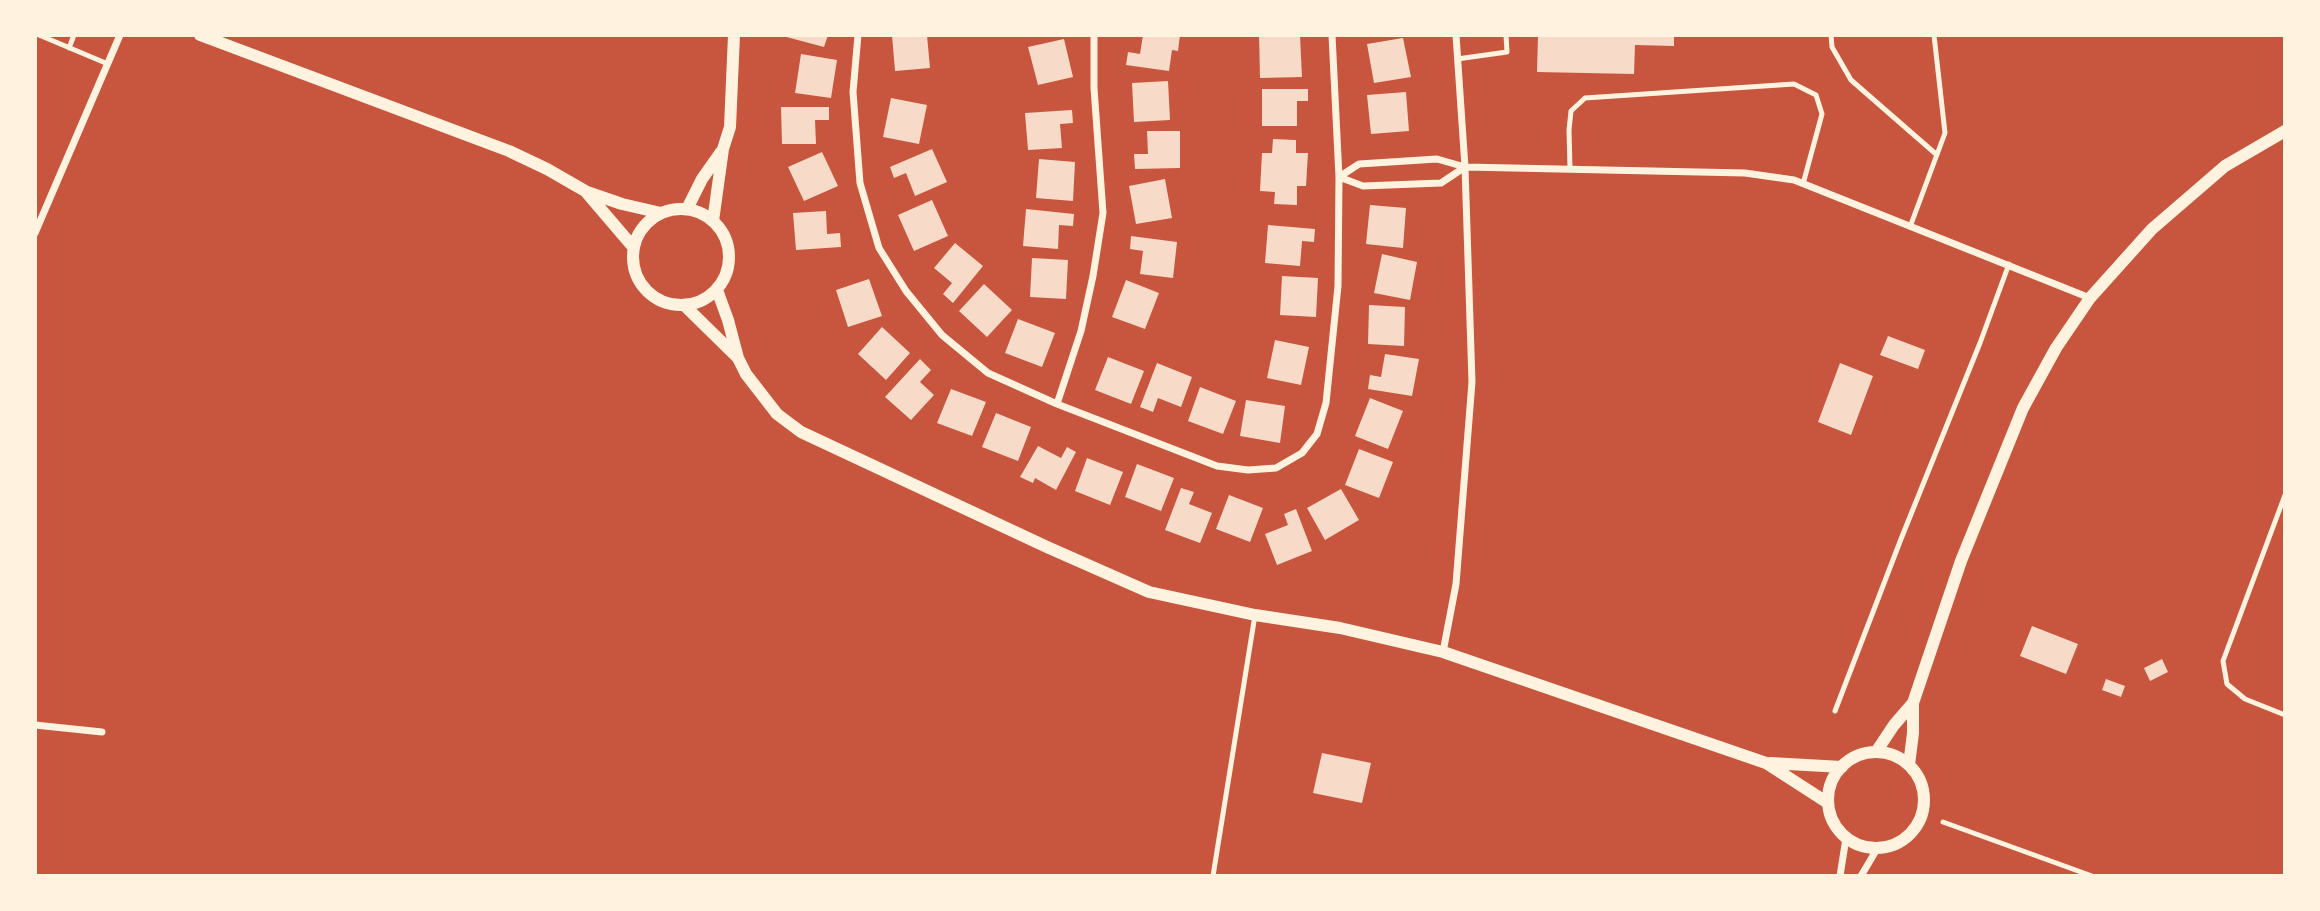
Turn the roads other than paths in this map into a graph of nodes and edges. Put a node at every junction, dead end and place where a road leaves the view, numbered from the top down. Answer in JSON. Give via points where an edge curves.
{"nodes":[{"id":1,"x":39,"y":35,"type":"edge"},
{"id":2,"x":75,"y":35,"type":"edge"},
{"id":3,"x":120,"y":35,"type":"edge"},
{"id":4,"x":200,"y":35,"type":"edge"},
{"id":5,"x":734,"y":35,"type":"edge"},
{"id":6,"x":858,"y":35,"type":"edge"},
{"id":7,"x":1094,"y":35,"type":"edge"},
{"id":8,"x":1332,"y":35,"type":"edge"},
{"id":9,"x":1456,"y":35,"type":"edge"},
{"id":10,"x":1506,"y":35,"type":"edge"},
{"id":11,"x":1831,"y":35,"type":"edge"},
{"id":12,"x":1934,"y":35,"type":"edge"},
{"id":13,"x":69,"y":48,"type":"junction"},
{"id":14,"x":1457,"y":59,"type":"junction"},
{"id":15,"x":108,"y":64,"type":"junction"},
{"id":16,"x":2285,"y":131,"type":"edge"},
{"id":17,"x":723,"y":149,"type":"junction"},
{"id":18,"x":1937,"y":155,"type":"junction"},
{"id":19,"x":1465,"y":167,"type":"junction"},
{"id":20,"x":1570,"y":169,"type":"junction"},
{"id":21,"x":1339,"y":177,"type":"junction"},
{"id":22,"x":1803,"y":184,"type":"junction"},
{"id":23,"x":587,"y":192,"type":"junction"},
{"id":24,"x":687,"y":209,"type":"junction"},
{"id":25,"x":662,"y":213,"type":"junction"},
{"id":26,"x":713,"y":221,"type":"junction"},
{"id":27,"x":1910,"y":227,"type":"junction"},
{"id":28,"x":35,"y":233,"type":"edge"},
{"id":29,"x":634,"y":247,"type":"junction"},
{"id":30,"x":2009,"y":264,"type":"junction"},
{"id":31,"x":717,"y":290,"type":"junction"},
{"id":32,"x":2090,"y":298,"type":"junction"},
{"id":33,"x":684,"y":305,"type":"junction"},
{"id":34,"x":738,"y":358,"type":"junction"},
{"id":35,"x":1057,"y":404,"type":"junction"},
{"id":36,"x":2285,"y":495,"type":"edge"},
{"id":37,"x":1255,"y":615,"type":"junction"},
{"id":38,"x":1443,"y":652,"type":"junction"},
{"id":39,"x":1913,"y":703,"type":"junction"},
{"id":40,"x":1835,"y":712,"type":"dead end"},
{"id":41,"x":2285,"y":715,"type":"edge"},
{"id":42,"x":35,"y":725,"type":"edge"},
{"id":43,"x":102,"y":732,"type":"dead end"},
{"id":44,"x":1876,"y":752,"type":"junction"},
{"id":45,"x":1766,"y":763,"type":"junction"},
{"id":46,"x":1909,"y":765,"type":"junction"},
{"id":47,"x":1842,"y":766,"type":"junction"},
{"id":48,"x":1828,"y":803,"type":"junction"},
{"id":49,"x":1943,"y":822,"type":"dead end"},
{"id":50,"x":1846,"y":838,"type":"junction"},
{"id":51,"x":1877,"y":849,"type":"junction"},
{"id":52,"x":1213,"y":876,"type":"edge"},
{"id":53,"x":1840,"y":876,"type":"edge"},
{"id":54,"x":1861,"y":876,"type":"edge"},
{"id":55,"x":2092,"y":876,"type":"edge"}],
"edges":[{"from":1,"to":13,"type":"lane"},
{"from":2,"to":13,"type":"lane"},
{"from":3,"to":15,"type":"street"},
{"from":4,"to":23,"type":"street","via":[[509,151]]},
{"from":5,"to":17,"type":"street","via":[[730,127]]},
{"from":6,"to":35,"type":"street","via":[[853,92],[860,183],[879,248],[942,335],[988,373]]},
{"from":7,"to":35,"type":"street","via":[[1103,213],[1081,331]]},
{"from":8,"to":21,"type":"street"},
{"from":9,"to":14,"type":"street"},
{"from":10,"to":14,"type":"lane","via":[[1507,52]]},
{"from":11,"to":18,"type":"lane","via":[[1832,47],[1851,80]]},
{"from":12,"to":18,"type":"lane","via":[[1945,133]]},
{"from":13,"to":15,"type":"lane"},
{"from":14,"to":19,"type":"street"},
{"from":15,"to":28,"type":"street"},
{"from":16,"to":32,"type":"street","via":[[2225,166],[2152,229]]},
{"from":17,"to":24,"type":"street"},
{"from":17,"to":26,"type":"street"},
{"from":18,"to":27,"type":"lane"},
{"from":19,"to":20,"type":"street"},
{"from":19,"to":21,"type":"street","via":[[1437,159],[1359,164]]},
{"from":19,"to":21,"type":"street","via":[[1441,183],[1363,186]]},
{"from":19,"to":38,"type":"street","via":[[1472,382],[1456,583]]},
{"from":20,"to":22,"type":"street","via":[[1745,173]]},
{"from":20,"to":22,"type":"lane","via":[[1571,111],[1585,98],[1794,84],[1816,94],[1822,114]]},
{"from":21,"to":35,"type":"street","via":[[1338,286],[1326,403],[1317,434],[1302,453],[1276,467],[1217,466]]},
{"from":22,"to":27,"type":"street"},
{"from":23,"to":25,"type":"street"},
{"from":23,"to":29,"type":"street"},
{"from":24,"to":25,"type":"street"},
{"from":24,"to":26,"type":"street"},
{"from":25,"to":29,"type":"street","via":[[639,233]]},
{"from":26,"to":31,"type":"street","via":[[726,240],[729,262]]},
{"from":27,"to":30,"type":"street"},
{"from":29,"to":33,"type":"street","via":[[633,262],[645,288],[656,298]]},
{"from":30,"to":32,"type":"street"},
{"from":30,"to":40,"type":"lane"},
{"from":31,"to":33,"type":"street"},
{"from":31,"to":34,"type":"street"},
{"from":32,"to":39,"type":"street","via":[[2023,408],[1961,561]]},
{"from":33,"to":34,"type":"street"},
{"from":34,"to":37,"type":"street","via":[[777,414],[801,432],[1149,592]]},
{"from":36,"to":41,"type":"lane","via":[[2223,661],[2227,684],[2245,699]]},
{"from":37,"to":38,"type":"street","via":[[1340,628]]},
{"from":37,"to":52,"type":"lane"},
{"from":38,"to":45,"type":"street"},
{"from":39,"to":44,"type":"street"},
{"from":39,"to":46,"type":"street"},
{"from":42,"to":43,"type":"street"},
{"from":44,"to":46,"type":"street"},
{"from":44,"to":47,"type":"street"},
{"from":45,"to":47,"type":"street"},
{"from":45,"to":48,"type":"street"},
{"from":46,"to":51,"type":"street","via":[[1923,790],[1922,818],[1904,840]]},
{"from":47,"to":48,"type":"street","via":[[1829,790]]},
{"from":48,"to":50,"type":"street"},
{"from":49,"to":55,"type":"lane"},
{"from":50,"to":51,"type":"street"},
{"from":50,"to":53,"type":"street"},
{"from":51,"to":54,"type":"street"}]}
